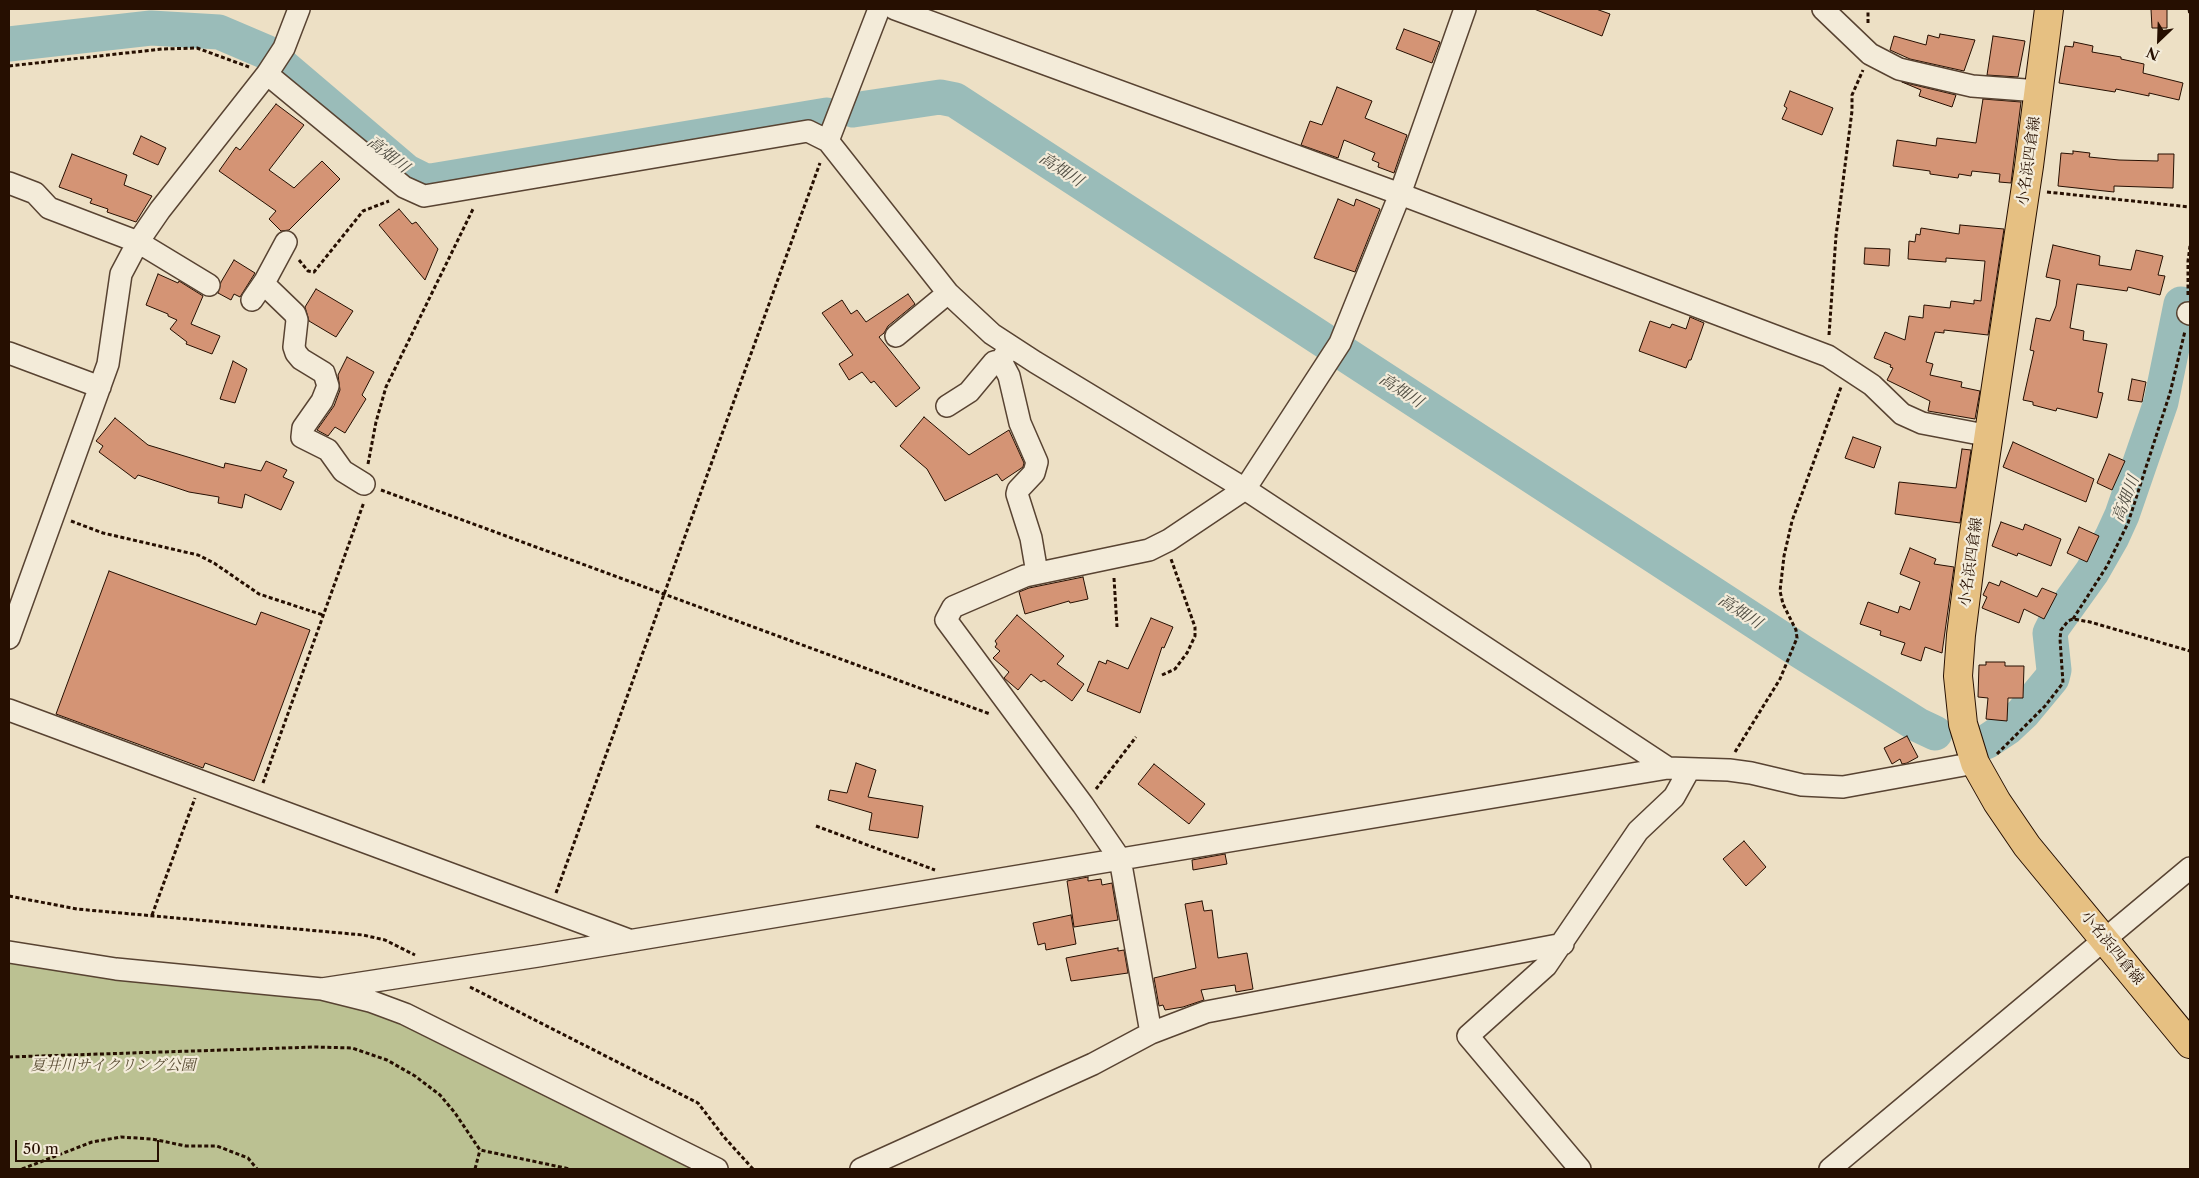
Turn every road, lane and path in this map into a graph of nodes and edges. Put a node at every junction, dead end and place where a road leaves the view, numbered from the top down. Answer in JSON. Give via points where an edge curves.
{"nodes":[{"id":1,"x":299,"y":9,"type":"edge"},
{"id":2,"x":878,"y":9,"type":"edge"},
{"id":3,"x":895,"y":9,"type":"edge"},
{"id":4,"x":1465,"y":9,"type":"edge"},
{"id":5,"x":1823,"y":9,"type":"edge"},
{"id":6,"x":1868,"y":9,"type":"edge"},
{"id":7,"x":2049,"y":9,"type":"edge"},
{"id":8,"x":2189,"y":9,"type":"edge"},
{"id":9,"x":2190,"y":15,"type":"edge"},
{"id":10,"x":1870,"y":54,"type":"junction"},
{"id":11,"x":9,"y":66,"type":"edge"},
{"id":12,"x":270,"y":71,"type":"junction"},
{"id":13,"x":2039,"y":91,"type":"junction"},
{"id":14,"x":828,"y":141,"type":"junction"},
{"id":15,"x":9,"y":183,"type":"edge"},
{"id":16,"x":484,"y":186,"type":"junction"},
{"id":17,"x":2025,"y":190,"type":"junction"},
{"id":18,"x":414,"y":193,"type":"junction"},
{"id":19,"x":1400,"y":194,"type":"junction"},
{"id":20,"x":2190,"y":207,"type":"edge"},
{"id":21,"x":138,"y":242,"type":"junction"},
{"id":22,"x":286,"y":242,"type":"joint"},
{"id":23,"x":2190,"y":246,"type":"edge"},
{"id":24,"x":265,"y":281,"type":"junction"},
{"id":25,"x":209,"y":285,"type":"dead end"},
{"id":26,"x":948,"y":293,"type":"junction"},
{"id":27,"x":252,"y":300,"type":"dead end"},
{"id":28,"x":2189,"y":313,"type":"edge"},
{"id":29,"x":896,"y":336,"type":"dead end"},
{"id":30,"x":9,"y":353,"type":"edge"},
{"id":31,"x":1006,"y":353,"type":"junction"},
{"id":32,"x":1828,"y":356,"type":"junction"},
{"id":33,"x":1848,"y":368,"type":"junction"},
{"id":34,"x":100,"y":387,"type":"junction"},
{"id":35,"x":947,"y":406,"type":"dead end"},
{"id":36,"x":1990,"y":436,"type":"junction"},
{"id":37,"x":364,"y":484,"type":"junction"},
{"id":38,"x":1244,"y":489,"type":"junction"},
{"id":39,"x":54,"y":516,"type":"junction"},
{"id":40,"x":1164,"y":542,"type":"junction"},
{"id":41,"x":1113,"y":557,"type":"junction"},
{"id":42,"x":1037,"y":573,"type":"junction"},
{"id":43,"x":665,"y":595,"type":"junction"},
{"id":44,"x":323,"y":615,"type":"junction"},
{"id":45,"x":2073,"y":619,"type":"junction"},
{"id":46,"x":1117,"y":627,"type":"dead end"},
{"id":47,"x":9,"y":638,"type":"edge"},
{"id":48,"x":2190,"y":650,"type":"edge"},
{"id":49,"x":1162,"y":675,"type":"dead end"},
{"id":50,"x":9,"y":710,"type":"edge"},
{"id":51,"x":1025,"y":727,"type":"junction"},
{"id":52,"x":1136,"y":737,"type":"dead end"},
{"id":53,"x":1975,"y":763,"type":"junction"},
{"id":54,"x":1679,"y":769,"type":"junction"},
{"id":55,"x":1729,"y":770,"type":"junction"},
{"id":56,"x":200,"y":782,"type":"junction"},
{"id":57,"x":256,"y":803,"type":"junction"},
{"id":58,"x":1083,"y":805,"type":"junction"},
{"id":59,"x":816,"y":826,"type":"dead end"},
{"id":60,"x":1120,"y":859,"type":"junction"},
{"id":61,"x":2190,"y":868,"type":"edge"},
{"id":62,"x":956,"y":886,"type":"junction"},
{"id":63,"x":550,"y":911,"type":"junction"},
{"id":64,"x":152,"y":915,"type":"dead end"},
{"id":65,"x":629,"y":940,"type":"junction"},
{"id":66,"x":2105,"y":941,"type":"junction"},
{"id":67,"x":1562,"y":944,"type":"junction"},
{"id":68,"x":9,"y":952,"type":"edge"},
{"id":69,"x":322,"y":989,"type":"junction"},
{"id":70,"x":1151,"y":1033,"type":"junction"},
{"id":71,"x":2190,"y":1044,"type":"edge"},
{"id":72,"x":9,"y":1057,"type":"edge"},
{"id":73,"x":480,"y":1150,"type":"junction"},
{"id":74,"x":22,"y":1169,"type":"edge"},
{"id":75,"x":257,"y":1169,"type":"edge"},
{"id":76,"x":475,"y":1169,"type":"edge"},
{"id":77,"x":570,"y":1169,"type":"edge"},
{"id":78,"x":717,"y":1169,"type":"edge"},
{"id":79,"x":860,"y":1169,"type":"edge"},
{"id":80,"x":1580,"y":1169,"type":"edge"},
{"id":81,"x":1830,"y":1169,"type":"edge"}],
"edges":[{"from":1,"to":12,"type":"street","via":[[284,48]]},
{"from":2,"to":14,"type":"street"},
{"from":3,"to":19,"type":"street"},
{"from":4,"to":19,"type":"street"},
{"from":5,"to":10,"type":"street"},
{"from":6,"to":10,"type":"path"},
{"from":7,"to":13,"type":"main road","name":"小名浜四倉線"},
{"from":8,"to":9,"type":"path"},
{"from":10,"to":13,"type":"street","via":[[1899,69],[1972,86]]},
{"from":10,"to":32,"type":"path","via":[[1852,95],[1836,236]]},
{"from":11,"to":12,"type":"path","via":[[197,48]]},
{"from":12,"to":18,"type":"street"},
{"from":12,"to":21,"type":"street"},
{"from":13,"to":17,"type":"main road","name":"小名浜四倉線"},
{"from":14,"to":16,"type":"street","via":[[808,131]]},
{"from":14,"to":26,"type":"street"},
{"from":14,"to":43,"type":"path"},
{"from":15,"to":21,"type":"street","via":[[34,193],[49,208]]},
{"from":16,"to":18,"type":"street","via":[[424,196]]},
{"from":16,"to":37,"type":"path","via":[[386,388]]},
{"from":17,"to":20,"type":"path"},
{"from":17,"to":36,"type":"main road","name":"小名浜四倉線"},
{"from":18,"to":22,"type":"path","via":[[363,211],[314,272],[302,265]]},
{"from":19,"to":32,"type":"street"},
{"from":19,"to":38,"type":"street","via":[[1336,349]]},
{"from":21,"to":25,"type":"street"},
{"from":21,"to":34,"type":"street","via":[[122,274],[108,364]]},
{"from":22,"to":24,"type":"street"},
{"from":23,"to":28,"type":"path"},
{"from":24,"to":27,"type":"street"},
{"from":24,"to":37,"type":"street","via":[[266,286],[295,314],[296,353],[324,373],[327,381],[325,395],[305,424],[302,437],[328,450],[343,471]]},
{"from":26,"to":29,"type":"street"},
{"from":26,"to":31,"type":"street"},
{"from":28,"to":45,"type":"path","via":[[2170,393],[2128,523],[2107,566]]},
{"from":30,"to":34,"type":"street"},
{"from":31,"to":35,"type":"street","via":[[994,362],[969,392]]},
{"from":31,"to":38,"type":"street"},
{"from":31,"to":42,"type":"street","via":[[1020,423],[1037,462],[1034,473],[1017,494],[1031,538]]},
{"from":32,"to":33,"type":"street"},
{"from":33,"to":36,"type":"street","via":[[1872,385],[1902,414],[1922,423]]},
{"from":33,"to":55,"type":"path","via":[[1792,521],[1784,556],[1780,590],[1797,638],[1780,679],[1731,757]]},
{"from":34,"to":39,"type":"street"},
{"from":36,"to":53,"type":"main road","name":"小名浜四倉線","via":[[1973,540],[1958,676],[1962,724]]},
{"from":37,"to":43,"type":"path"},
{"from":37,"to":44,"type":"path","via":[[366,496]]},
{"from":38,"to":40,"type":"street"},
{"from":38,"to":54,"type":"street"},
{"from":39,"to":44,"type":"path","via":[[103,532],[198,555],[259,594]]},
{"from":39,"to":47,"type":"street"},
{"from":40,"to":41,"type":"street","via":[[1149,550]]},
{"from":40,"to":49,"type":"path","via":[[1195,636],[1175,669]]},
{"from":41,"to":42,"type":"street"},
{"from":41,"to":46,"type":"path"},
{"from":42,"to":51,"type":"street","via":[[954,607],[946,620]]},
{"from":43,"to":51,"type":"path"},
{"from":43,"to":63,"type":"path"},
{"from":44,"to":57,"type":"path"},
{"from":45,"to":48,"type":"path"},
{"from":45,"to":53,"type":"path","via":[[2061,630],[2063,683],[2057,693],[1998,753]]},
{"from":50,"to":56,"type":"street"},
{"from":51,"to":58,"type":"street"},
{"from":52,"to":58,"type":"path"},
{"from":53,"to":55,"type":"street","via":[[1843,787],[1802,785]]},
{"from":53,"to":66,"type":"main road","name":"小名浜四倉線","via":[[2027,846]]},
{"from":54,"to":55,"type":"street"},
{"from":54,"to":60,"type":"street"},
{"from":54,"to":67,"type":"street","via":[[1674,797],[1638,832]]},
{"from":56,"to":57,"type":"street"},
{"from":56,"to":64,"type":"path"},
{"from":57,"to":63,"type":"street"},
{"from":58,"to":60,"type":"street"},
{"from":59,"to":62,"type":"path","via":[[947,874]]},
{"from":60,"to":62,"type":"street"},
{"from":60,"to":70,"type":"street"},
{"from":61,"to":66,"type":"street"},
{"from":62,"to":65,"type":"street"},
{"from":63,"to":65,"type":"street"},
{"from":65,"to":69,"type":"street"},
{"from":66,"to":71,"type":"main road","name":"小名浜四倉線"},
{"from":66,"to":81,"type":"street"},
{"from":67,"to":70,"type":"street","via":[[1206,1012]]},
{"from":67,"to":80,"type":"street","via":[[1546,966],[1468,1036]]},
{"from":68,"to":69,"type":"street","via":[[116,969]]},
{"from":69,"to":78,"type":"street","via":[[405,1014]]},
{"from":70,"to":79,"type":"street","via":[[1093,1064]]},
{"from":72,"to":73,"type":"path","via":[[352,1048],[387,1060],[415,1076],[455,1113]]},
{"from":73,"to":76,"type":"path"},
{"from":73,"to":77,"type":"path"},
{"from":74,"to":75,"type":"path","via":[[92,1142],[121,1137],[186,1146],[217,1146],[248,1158]]}]}
